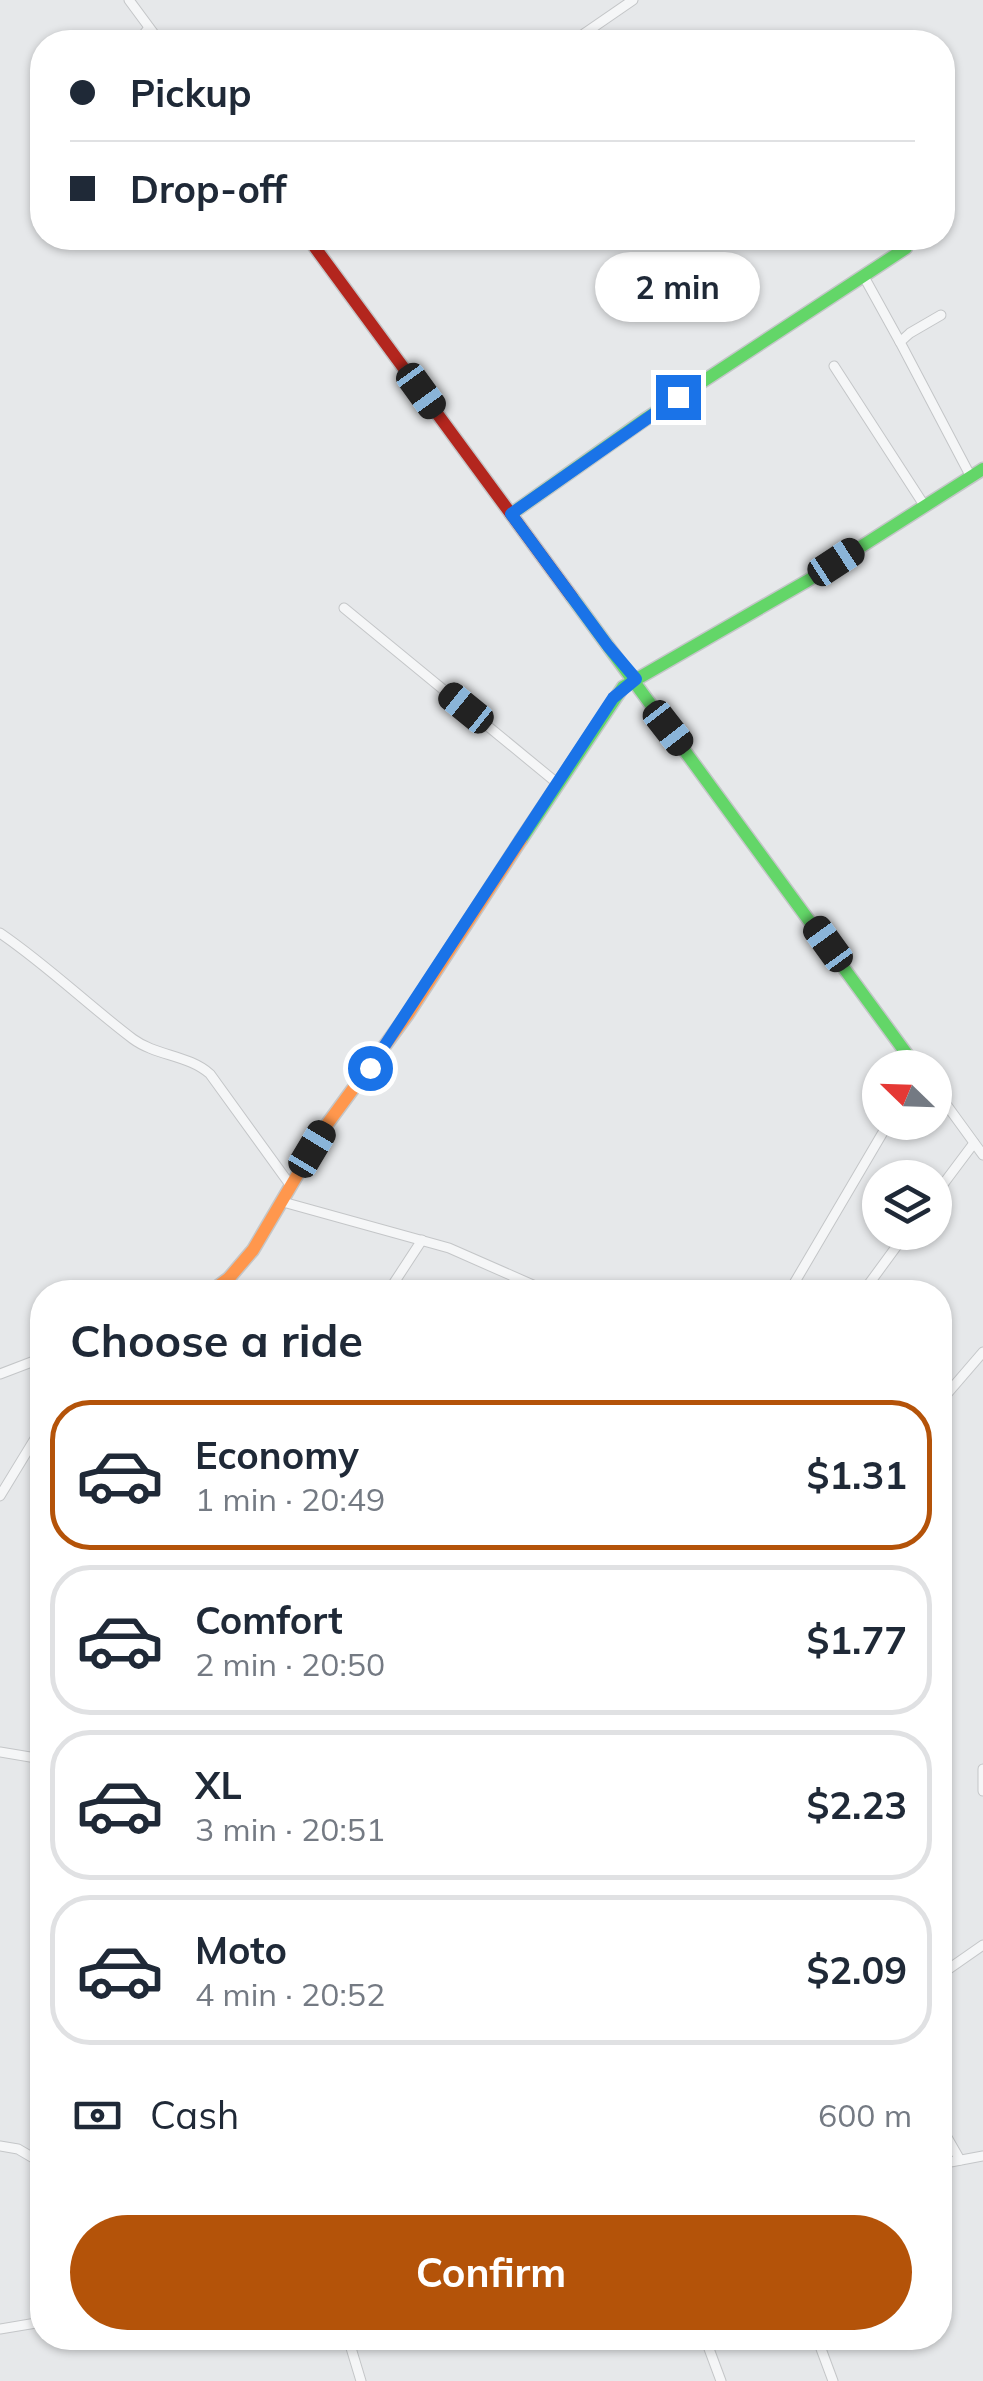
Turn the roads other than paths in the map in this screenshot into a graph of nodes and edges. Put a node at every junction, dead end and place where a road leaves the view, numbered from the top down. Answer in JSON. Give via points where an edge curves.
{"nodes":[{"id":1,"x":129,"y":0,"type":"edge"},
{"id":2,"x":633,"y":0,"type":"edge"},
{"id":3,"x":149,"y":28,"type":"edge"},
{"id":4,"x":589,"y":30,"type":"edge"},
{"id":5,"x":317,"y":250,"type":"edge"},
{"id":6,"x":903,"y":250,"type":"edge"},
{"id":7,"x":862,"y":274,"type":"junction"},
{"id":8,"x":942,"y":315,"type":"dead end"},
{"id":9,"x":900,"y":342,"type":"junction"},
{"id":10,"x":834,"y":366,"type":"dead end"},
{"id":11,"x":977,"y":473,"type":"edge"},
{"id":12,"x":924,"y":506,"type":"junction"},
{"id":13,"x":511,"y":514,"type":"junction"},
{"id":14,"x":344,"y":608,"type":"dead end"},
{"id":15,"x":636,"y":679,"type":"junction"},
{"id":16,"x":556,"y":783,"type":"junction"},
{"id":17,"x":0,"y":933,"type":"edge"},
{"id":18,"x":903,"y":1050,"type":"edge"},
{"id":19,"x":952,"y":1113,"type":"edge"},
{"id":20,"x":879,"y":1140,"type":"edge"},
{"id":21,"x":974,"y":1143,"type":"junction"},
{"id":22,"x":983,"y":1155,"type":"edge"},
{"id":23,"x":952,"y":1172,"type":"edge"},
{"id":24,"x":291,"y":1186,"type":"junction"},
{"id":25,"x":283,"y":1202,"type":"junction"},
{"id":26,"x":422,"y":1240,"type":"junction"},
{"id":27,"x":894,"y":1250,"type":"edge"},
{"id":28,"x":227,"y":1280,"type":"edge"},
{"id":29,"x":396,"y":1280,"type":"edge"},
{"id":30,"x":520,"y":1280,"type":"edge"},
{"id":31,"x":797,"y":1280,"type":"edge"},
{"id":32,"x":872,"y":1280,"type":"edge"},
{"id":33,"x":983,"y":1352,"type":"edge"},
{"id":34,"x":30,"y":1363,"type":"edge"},
{"id":35,"x":0,"y":1374,"type":"edge"},
{"id":36,"x":952,"y":1388,"type":"edge"},
{"id":37,"x":30,"y":1447,"type":"edge"},
{"id":38,"x":0,"y":1496,"type":"edge"},
{"id":39,"x":0,"y":1752,"type":"edge"},
{"id":40,"x":30,"y":1758,"type":"edge"},
{"id":41,"x":983,"y":1769,"type":"edge"},
{"id":42,"x":983,"y":1791,"type":"edge"},
{"id":43,"x":983,"y":1945,"type":"edge"},
{"id":44,"x":952,"y":1966,"type":"edge"},
{"id":45,"x":0,"y":2146,"type":"edge"},
{"id":46,"x":952,"y":2146,"type":"edge"},
{"id":47,"x":30,"y":2156,"type":"edge"},
{"id":48,"x":983,"y":2156,"type":"edge"},
{"id":49,"x":960,"y":2160,"type":"junction"},
{"id":50,"x":952,"y":2162,"type":"edge"},
{"id":51,"x":30,"y":2324,"type":"edge"},
{"id":52,"x":0,"y":2329,"type":"edge"},
{"id":53,"x":352,"y":2350,"type":"edge"},
{"id":54,"x":709,"y":2350,"type":"edge"},
{"id":55,"x":822,"y":2350,"type":"edge"},
{"id":56,"x":361,"y":2381,"type":"edge"},
{"id":57,"x":721,"y":2381,"type":"edge"},
{"id":58,"x":834,"y":2381,"type":"edge"}],
"edges":[{"from":1,"to":3,"type":"street"},
{"from":2,"to":4,"type":"street"},
{"from":5,"to":13,"type":"street"},
{"from":6,"to":7,"type":"street"},
{"from":7,"to":9,"type":"street"},
{"from":7,"to":13,"type":"street"},
{"from":8,"to":9,"type":"street"},
{"from":9,"to":11,"type":"street"},
{"from":10,"to":12,"type":"street"},
{"from":11,"to":12,"type":"street"},
{"from":12,"to":15,"type":"street"},
{"from":13,"to":15,"type":"street"},
{"from":14,"to":16,"type":"street"},
{"from":15,"to":16,"type":"street","via":[[613,698]]},
{"from":15,"to":18,"type":"street"},
{"from":16,"to":24,"type":"street"},
{"from":17,"to":24,"type":"street","via":[[136,1042],[201,1065]]},
{"from":19,"to":21,"type":"street"},
{"from":20,"to":31,"type":"street"},
{"from":21,"to":22,"type":"street"},
{"from":21,"to":23,"type":"street"},
{"from":24,"to":25,"type":"street"},
{"from":25,"to":26,"type":"street"},
{"from":25,"to":28,"type":"street"},
{"from":26,"to":29,"type":"street"},
{"from":26,"to":30,"type":"street"},
{"from":27,"to":32,"type":"street"},
{"from":33,"to":36,"type":"street"},
{"from":34,"to":35,"type":"street"},
{"from":37,"to":38,"type":"street"},
{"from":39,"to":40,"type":"street"},
{"from":41,"to":42,"type":"street"},
{"from":43,"to":44,"type":"street"},
{"from":45,"to":47,"type":"street"},
{"from":46,"to":49,"type":"street"},
{"from":48,"to":49,"type":"street"},
{"from":49,"to":50,"type":"street"},
{"from":51,"to":52,"type":"street"},
{"from":53,"to":56,"type":"street"},
{"from":54,"to":57,"type":"street"},
{"from":55,"to":58,"type":"street"}]}
